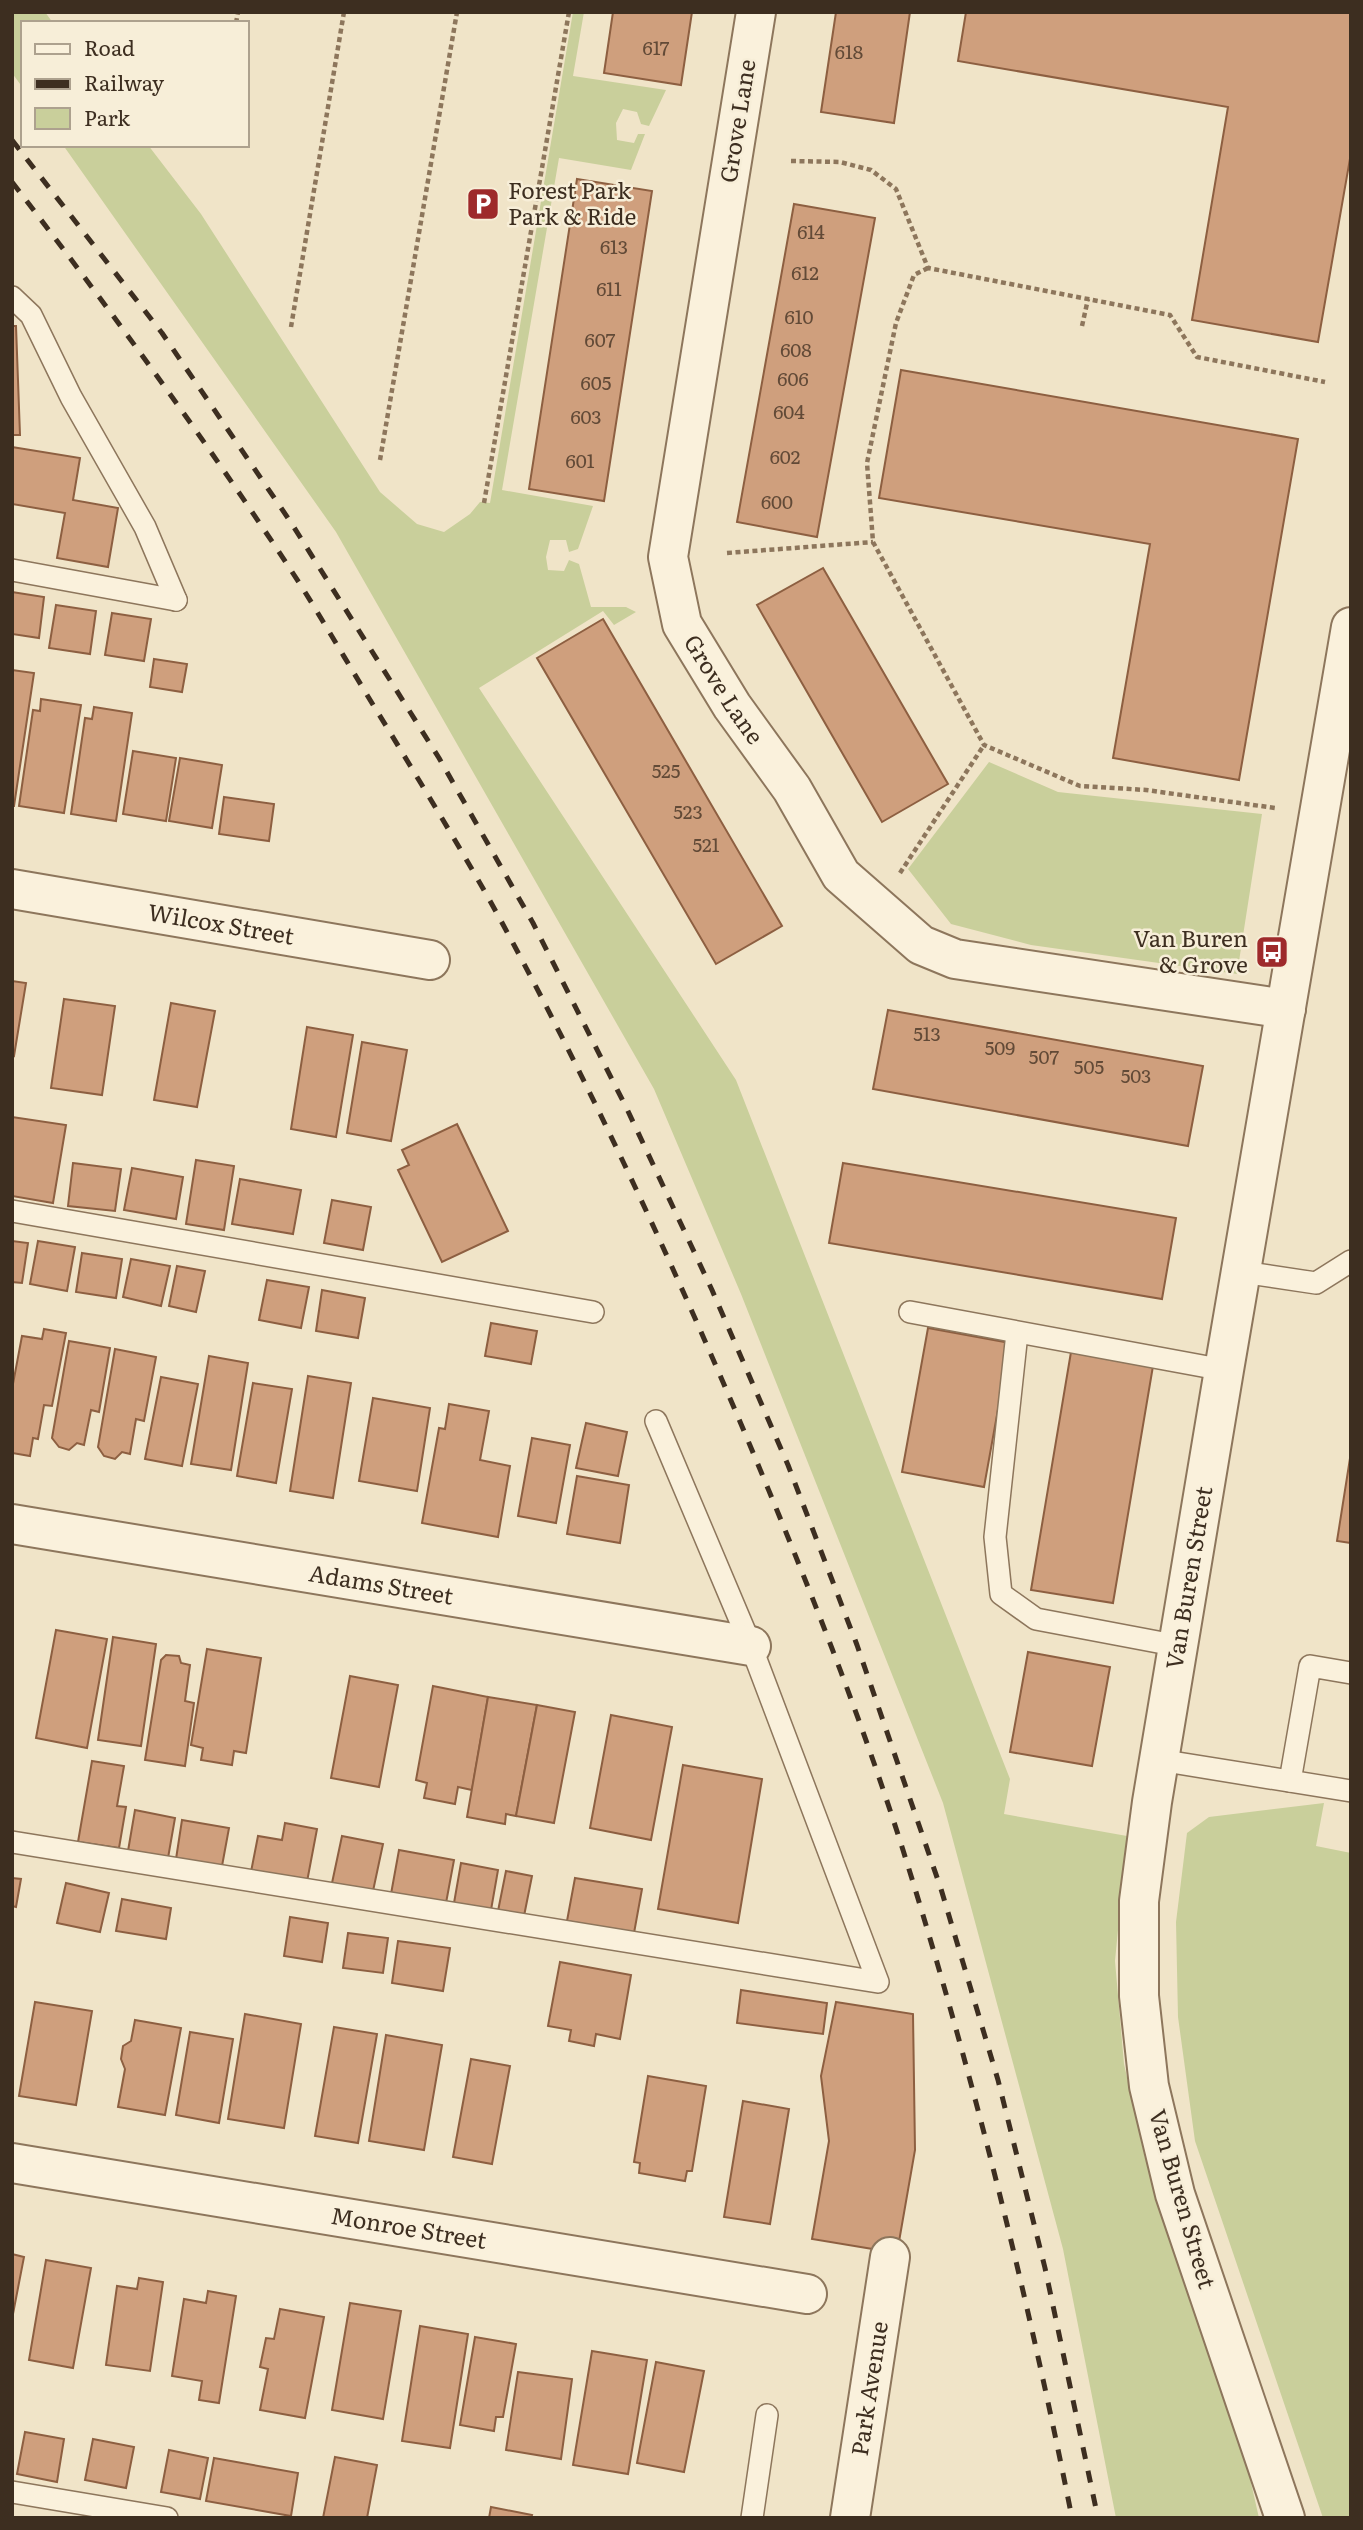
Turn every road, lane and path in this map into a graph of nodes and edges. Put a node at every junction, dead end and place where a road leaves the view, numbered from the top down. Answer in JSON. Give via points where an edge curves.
{"nodes":[{"id":1,"x":344,"y":12,"type":"edge"},
{"id":2,"x":457,"y":12,"type":"edge"},
{"id":3,"x":569,"y":12,"type":"edge"},
{"id":4,"x":756,"y":12,"type":"edge"},
{"id":5,"x":791,"y":161,"type":"dead end"},
{"id":6,"x":928,"y":268,"type":"junction"},
{"id":7,"x":12,"y":297,"type":"edge"},
{"id":8,"x":1088,"y":299,"type":"junction"},
{"id":9,"x":1082,"y":326,"type":"dead end"},
{"id":10,"x":291,"y":327,"type":"dead end"},
{"id":11,"x":1325,"y":382,"type":"dead end"},
{"id":12,"x":380,"y":460,"type":"dead end"},
{"id":13,"x":484,"y":503,"type":"dead end"},
{"id":14,"x":873,"y":541,"type":"junction"},
{"id":15,"x":727,"y":553,"type":"dead end"},
{"id":16,"x":12,"y":570,"type":"edge"},
{"id":17,"x":1349,"y":650,"type":"edge"},
{"id":18,"x":984,"y":745,"type":"junction"},
{"id":19,"x":1275,"y":808,"type":"dead end"},
{"id":20,"x":899,"y":874,"type":"dead end"},
{"id":21,"x":12,"y":890,"type":"edge"},
{"id":22,"x":430,"y":960,"type":"dead end"},
{"id":23,"x":1286,"y":1009,"type":"junction"},
{"id":24,"x":12,"y":1211,"type":"edge"},
{"id":25,"x":1351,"y":1261,"type":"edge"},
{"id":26,"x":1242,"y":1272,"type":"junction"},
{"id":27,"x":593,"y":1312,"type":"dead end"},
{"id":28,"x":910,"y":1312,"type":"dead end"},
{"id":29,"x":1017,"y":1333,"type":"junction"},
{"id":30,"x":1224,"y":1370,"type":"junction"},
{"id":31,"x":656,"y":1421,"type":"dead end"},
{"id":32,"x":12,"y":1524,"type":"edge"},
{"id":33,"x":751,"y":1646,"type":"junction"},
{"id":34,"x":1179,"y":1646,"type":"junction"},
{"id":35,"x":1351,"y":1673,"type":"edge"},
{"id":36,"x":1159,"y":1760,"type":"junction"},
{"id":37,"x":1290,"y":1781,"type":"junction"},
{"id":38,"x":1351,"y":1791,"type":"edge"},
{"id":39,"x":12,"y":1842,"type":"edge"},
{"id":40,"x":12,"y":2162,"type":"edge"},
{"id":41,"x":890,"y":2258,"type":"dead end"},
{"id":42,"x":807,"y":2294,"type":"dead end"},
{"id":43,"x":767,"y":2415,"type":"dead end"},
{"id":44,"x":12,"y":2492,"type":"edge"},
{"id":45,"x":167,"y":2518,"type":"edge"},
{"id":46,"x":752,"y":2518,"type":"edge"},
{"id":47,"x":850,"y":2518,"type":"edge"},
{"id":48,"x":1285,"y":2518,"type":"edge"}],
"edges":[{"from":1,"to":10,"type":"path"},
{"from":2,"to":12,"type":"path"},
{"from":3,"to":13,"type":"path"},
{"from":4,"to":23,"type":"street","name":"Grove Lane","via":[[668,557],[682,624],[732,706],[792,789],[841,875],[921,945],[955,959]]},
{"from":5,"to":6,"type":"path","via":[[840,162],[871,170],[896,189]]},
{"from":6,"to":8,"type":"path"},
{"from":6,"to":14,"type":"path","via":[[914,275],[896,323],[867,463]]},
{"from":7,"to":16,"type":"lane","via":[[31,315],[71,397],[145,527],[176,600]]},
{"from":8,"to":9,"type":"path"},
{"from":8,"to":11,"type":"path","via":[[1170,315],[1197,357]]},
{"from":14,"to":15,"type":"path"},
{"from":14,"to":18,"type":"path"},
{"from":17,"to":23,"type":"street","name":"Van Buren Street"},
{"from":18,"to":19,"type":"path","via":[[1080,786]]},
{"from":18,"to":20,"type":"path"},
{"from":21,"to":22,"type":"street","name":"Wilcox Street"},
{"from":23,"to":26,"type":"street","name":"Van Buren Street"},
{"from":24,"to":27,"type":"lane"},
{"from":25,"to":26,"type":"lane","via":[[1316,1283]]},
{"from":26,"to":30,"type":"street","name":"Van Buren Street"},
{"from":28,"to":29,"type":"lane"},
{"from":29,"to":30,"type":"lane"},
{"from":29,"to":34,"type":"lane","via":[[995,1537],[1002,1594],[1036,1619]]},
{"from":30,"to":34,"type":"street","name":"Van Buren Street"},
{"from":31,"to":33,"type":"lane"},
{"from":32,"to":33,"type":"street","name":"Adams Street"},
{"from":33,"to":39,"type":"lane","via":[[878,1982]]},
{"from":34,"to":36,"type":"street","name":"Van Buren Street"},
{"from":35,"to":37,"type":"lane","via":[[1310,1666]]},
{"from":36,"to":37,"type":"lane"},
{"from":36,"to":48,"type":"street","name":"Van Buren Street","via":[[1139,1901],[1139,1996],[1149,2087],[1175,2194]]},
{"from":37,"to":38,"type":"lane"},
{"from":40,"to":42,"type":"street","name":"Monroe Street"},
{"from":41,"to":47,"type":"street","name":"Park Avenue"},
{"from":43,"to":46,"type":"lane"},
{"from":44,"to":45,"type":"lane"}]}
